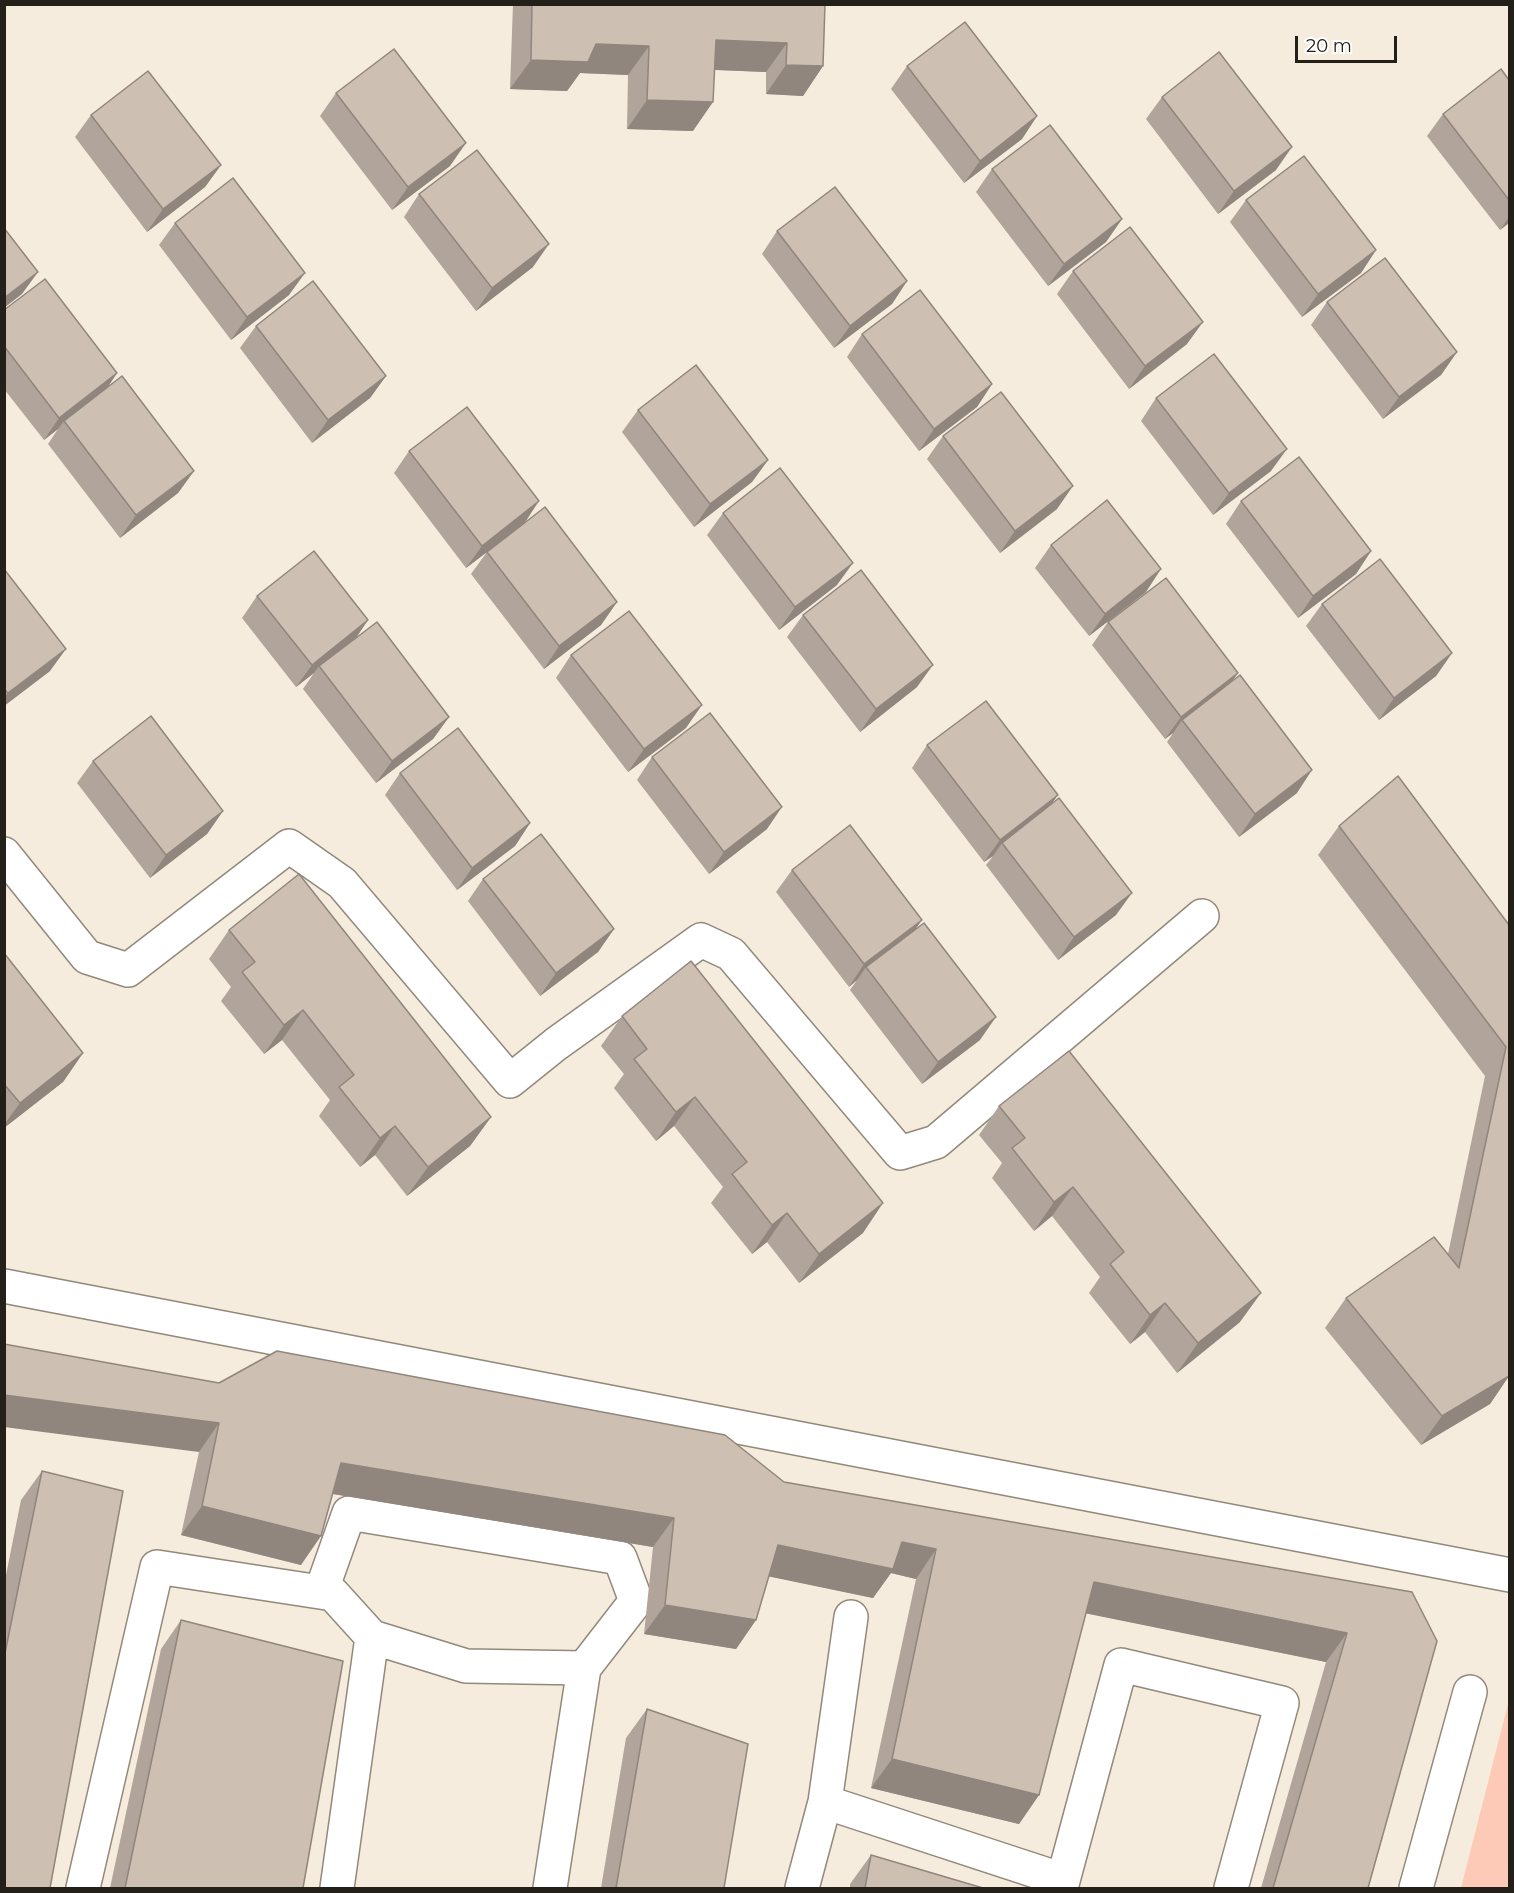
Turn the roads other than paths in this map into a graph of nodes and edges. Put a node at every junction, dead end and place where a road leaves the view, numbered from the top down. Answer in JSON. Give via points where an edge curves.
{"nodes":[{"id":1,"x":4,"y":854,"type":"edge"},
{"id":2,"x":1202,"y":916,"type":"dead end"},
{"id":3,"x":4,"y":1286,"type":"edge"},
{"id":4,"x":1509,"y":1575,"type":"edge"},
{"id":5,"x":321,"y":1593,"type":"junction"},
{"id":6,"x":851,"y":1617,"type":"dead end"},
{"id":7,"x":372,"y":1637,"type":"junction"},
{"id":8,"x":585,"y":1668,"type":"junction"},
{"id":9,"x":1470,"y":1692,"type":"dead end"},
{"id":10,"x":825,"y":1802,"type":"junction"},
{"id":11,"x":1062,"y":1884,"type":"edge"},
{"id":12,"x":83,"y":1888,"type":"edge"},
{"id":13,"x":337,"y":1888,"type":"edge"},
{"id":14,"x":550,"y":1888,"type":"edge"},
{"id":15,"x":802,"y":1888,"type":"edge"},
{"id":16,"x":1231,"y":1888,"type":"edge"},
{"id":17,"x":1416,"y":1888,"type":"edge"}],
"edges":[{"from":1,"to":2,"type":"street","via":[[87,957],[128,970],[289,846],[342,883],[510,1081],[701,940],[731,954],[900,1153],[936,1142]]},
{"from":3,"to":4,"type":"street"},
{"from":5,"to":7,"type":"street","via":[[333,1594]]},
{"from":5,"to":8,"type":"street","via":[[349,1513],[620,1558],[636,1601]]},
{"from":5,"to":12,"type":"street","via":[[156,1567]]},
{"from":6,"to":10,"type":"street"},
{"from":7,"to":8,"type":"street","via":[[466,1666]]},
{"from":7,"to":13,"type":"street"},
{"from":8,"to":14,"type":"street"},
{"from":9,"to":17,"type":"street"},
{"from":10,"to":11,"type":"street"},
{"from":10,"to":15,"type":"street"},
{"from":11,"to":16,"type":"street","via":[[1121,1665],[1282,1703]]}]}
